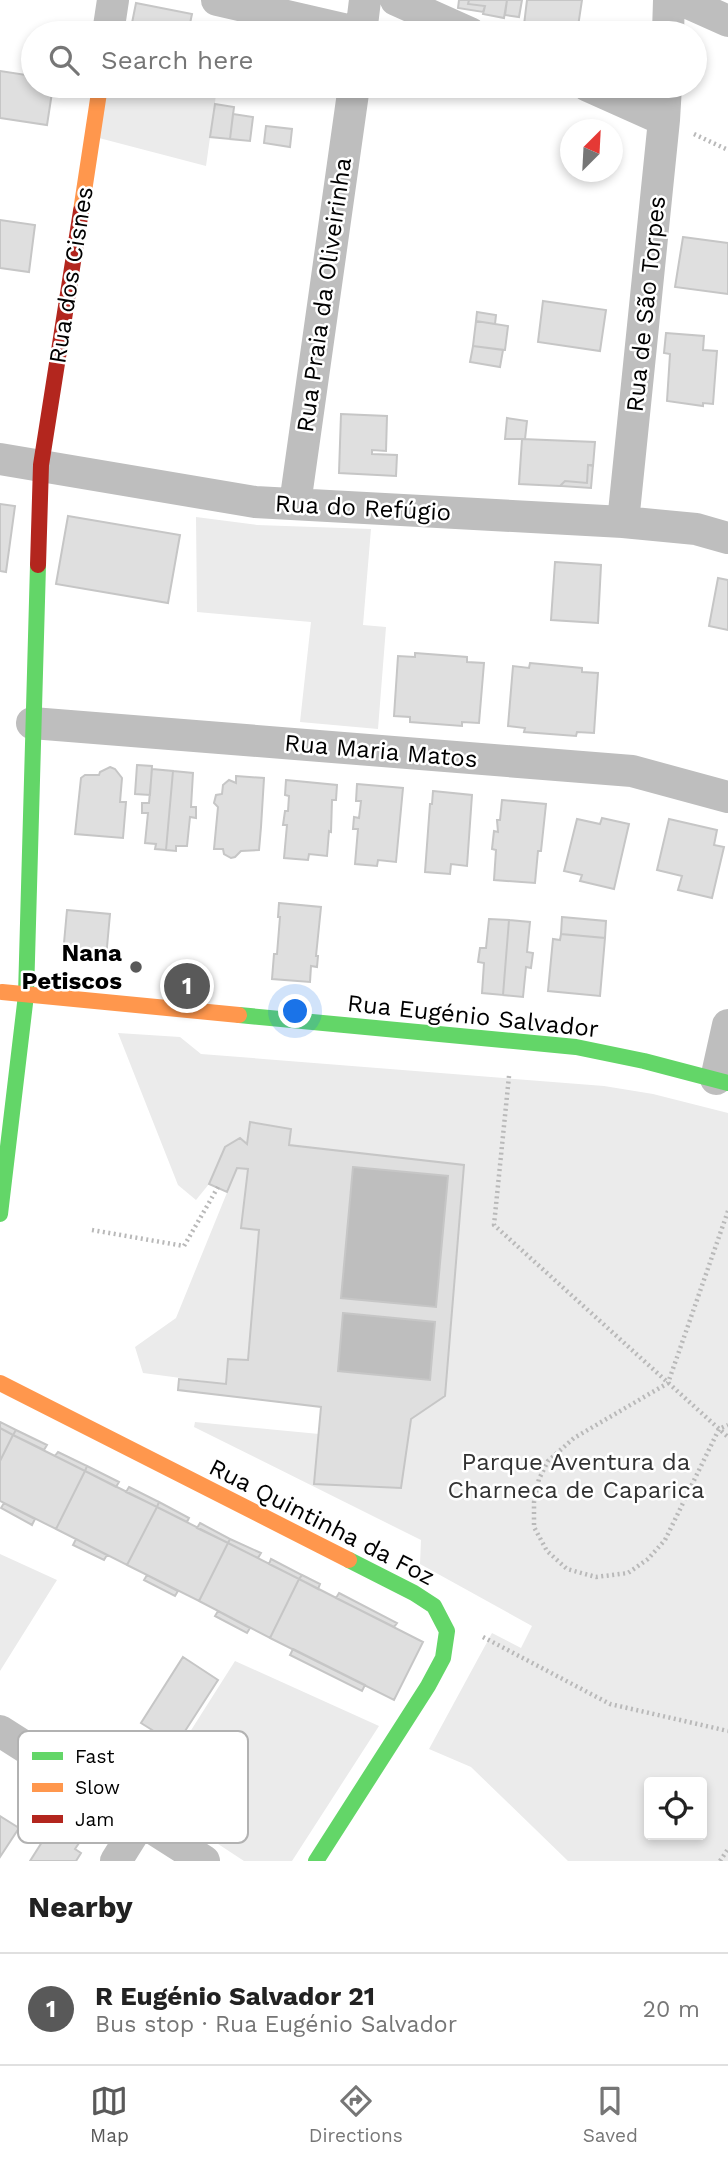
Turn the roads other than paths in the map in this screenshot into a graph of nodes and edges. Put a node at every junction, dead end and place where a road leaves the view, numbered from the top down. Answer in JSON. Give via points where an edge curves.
{"nodes":[{"id":1,"x":113,"y":0,"type":"edge"},
{"id":2,"x":217,"y":0,"type":"edge"},
{"id":3,"x":365,"y":0,"type":"edge"},
{"id":4,"x":396,"y":0,"type":"edge"},
{"id":5,"x":669,"y":0,"type":"edge"},
{"id":6,"x":681,"y":0,"type":"edge"},
{"id":7,"x":110,"y":21,"type":"edge"},
{"id":8,"x":309,"y":21,"type":"edge"},
{"id":9,"x":362,"y":21,"type":"edge"},
{"id":10,"x":443,"y":21,"type":"edge"},
{"id":11,"x":668,"y":21,"type":"edge"},
{"id":12,"x":728,"y":21,"type":"edge"},
{"id":13,"x":98,"y":98,"type":"edge"},
{"id":14,"x":352,"y":98,"type":"edge"},
{"id":15,"x":615,"y":98,"type":"edge"},
{"id":16,"x":665,"y":98,"type":"edge"},
{"id":17,"x":664,"y":120,"type":"junction"},
{"id":18,"x":0,"y":459,"type":"edge"},
{"id":19,"x":41,"y":465,"type":"junction"},
{"id":20,"x":295,"y":504,"type":"junction"},
{"id":21,"x":623,"y":522,"type":"junction"},
{"id":22,"x":728,"y":538,"type":"edge"},
{"id":23,"x":32,"y":723,"type":"junction"},
{"id":24,"x":728,"y":797,"type":"edge"},
{"id":25,"x":0,"y":991,"type":"edge"},
{"id":26,"x":26,"y":995,"type":"junction"},
{"id":27,"x":728,"y":1025,"type":"edge"},
{"id":28,"x":722,"y":1081,"type":"edge"},
{"id":29,"x":0,"y":1214,"type":"edge"},
{"id":30,"x":0,"y":1383,"type":"edge"},
{"id":31,"x":0,"y":1731,"type":"edge"},
{"id":32,"x":18,"y":1742,"type":"edge"},
{"id":33,"x":127,"y":1843,"type":"edge"},
{"id":34,"x":176,"y":1843,"type":"edge"},
{"id":35,"x":116,"y":1861,"type":"edge"},
{"id":36,"x":204,"y":1861,"type":"edge"},
{"id":37,"x":316,"y":1861,"type":"edge"}],
"edges":[{"from":1,"to":7,"type":"street"},
{"from":2,"to":8,"type":"street"},
{"from":3,"to":9,"type":"street"},
{"from":4,"to":10,"type":"street"},
{"from":5,"to":11,"type":"street"},
{"from":6,"to":12,"type":"street"},
{"from":13,"to":19,"type":"street","name":"Rua dos Cisnes"},
{"from":14,"to":20,"type":"street","name":"Rua Praia da Oliveirinha"},
{"from":15,"to":17,"type":"street"},
{"from":16,"to":17,"type":"street","name":"Rua de São Torpes"},
{"from":17,"to":21,"type":"street","name":"Rua de São Torpes"},
{"from":18,"to":19,"type":"street","name":"Rua do Refúgio"},
{"from":19,"to":20,"type":"street","name":"Rua do Refúgio","via":[[212,496]]},
{"from":19,"to":23,"type":"street","name":"Rua dos Cisnes"},
{"from":20,"to":21,"type":"street","name":"Rua do Refúgio"},
{"from":21,"to":22,"type":"street","name":"Rua do Refúgio","via":[[696,528]]},
{"from":23,"to":24,"type":"street","name":"Rua Maria Matos","via":[[632,771]]},
{"from":23,"to":26,"type":"street","name":"Rua dos Cisnes"},
{"from":25,"to":26,"type":"street","name":"Rua Eugénio Salvador"},
{"from":26,"to":28,"type":"street","name":"Rua Eugénio Salvador","via":[[576,1047]]},
{"from":26,"to":29,"type":"street","name":"Rua dos Cisnes"},
{"from":27,"to":28,"type":"street"},
{"from":30,"to":37,"type":"street","name":"Rua Quintinha da Foz","via":[[434,1606],[447,1631],[443,1658]]},
{"from":31,"to":32,"type":"street"},
{"from":33,"to":35,"type":"street"},
{"from":34,"to":36,"type":"street"}]}
